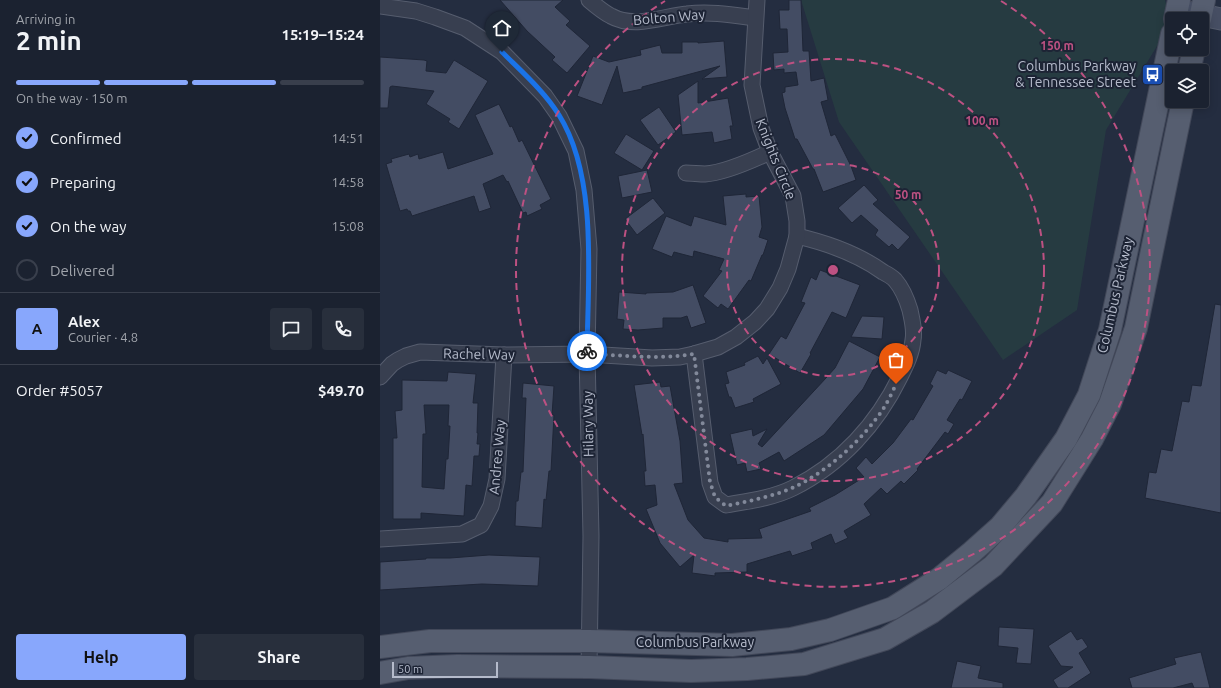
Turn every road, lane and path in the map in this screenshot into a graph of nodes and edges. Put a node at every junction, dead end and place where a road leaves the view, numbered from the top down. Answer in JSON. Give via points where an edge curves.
{"nodes":[{"id":1,"x":589,"y":0,"type":"edge"},
{"id":2,"x":757,"y":0,"type":"edge"},
{"id":3,"x":380,"y":6,"type":"edge"},
{"id":4,"x":1177,"y":10,"type":"edge"},
{"id":5,"x":1196,"y":12,"type":"edge"},
{"id":6,"x":755,"y":18,"type":"junction"},
{"id":7,"x":1167,"y":56,"type":"edge"},
{"id":8,"x":1182,"y":108,"type":"edge"},
{"id":9,"x":770,"y":152,"type":"junction"},
{"id":10,"x":686,"y":173,"type":"dead end"},
{"id":11,"x":797,"y":236,"type":"junction"},
{"id":12,"x":587,"y":354,"type":"junction"},
{"id":13,"x":694,"y":354,"type":"junction"},
{"id":14,"x":504,"y":355,"type":"junction"},
{"id":15,"x":380,"y":377,"type":"edge"},
{"id":16,"x":380,"y":539,"type":"edge"},
{"id":17,"x":589,"y":641,"type":"junction"},
{"id":18,"x":380,"y":647,"type":"edge"},
{"id":19,"x":589,"y":667,"type":"junction"},
{"id":20,"x":380,"y":673,"type":"edge"}],
"edges":[{"from":1,"to":6,"type":"street","name":"Bolton Way","via":[[613,17],[628,21],[640,22],[708,13]]},
{"from":2,"to":6,"type":"street","name":"Knights Circle"},
{"from":3,"to":12,"type":"street","name":"Hilary Way","via":[[416,11],[465,28],[502,52],[545,96],[559,116],[576,151],[584,190],[589,249]]},
{"from":4,"to":5,"type":"main road"},
{"from":6,"to":9,"type":"street","name":"Knights Circle","via":[[752,85],[761,128]]},
{"from":7,"to":17,"type":"main road","name":"Columbus Parkway","via":[[1110,330],[1089,395],[1066,439],[1026,496],[1000,527],[939,579],[893,608],[830,630],[792,639],[732,645]]},
{"from":8,"to":19,"type":"main road","name":"Columbus Parkway","via":[[1136,328],[1110,404],[1092,439],[1052,503],[993,566],[932,612],[885,639],[804,664],[691,671]]},
{"from":9,"to":10,"type":"street","via":[[706,174]]},
{"from":9,"to":11,"type":"street","name":"Knights Circle","via":[[793,196]]},
{"from":11,"to":13,"type":"street","name":"Knights Circle","via":[[788,269],[767,309],[736,337],[718,347]]},
{"from":11,"to":13,"type":"street","via":[[826,244],[871,263],[895,280],[907,300],[914,340],[909,359],[884,407],[865,432],[824,469],[792,488],[762,499],[726,506],[715,497],[710,482]]},
{"from":12,"to":13,"type":"street","name":"Knights Circle","via":[[652,358]]},
{"from":12,"to":14,"type":"street","name":"Rachel Way"},
{"from":12,"to":17,"type":"street","name":"Hilary Way","via":[[591,536]]},
{"from":14,"to":15,"type":"street","name":"Rachel Way","via":[[420,352],[398,360]]},
{"from":14,"to":16,"type":"street","name":"Andrea Way","via":[[497,480],[491,506],[481,525],[462,534]]},
{"from":17,"to":18,"type":"main road","name":"Columbus Parkway","via":[[430,641]]},
{"from":17,"to":19,"type":"street","name":"Hilary Way"},
{"from":19,"to":20,"type":"main road","name":"Columbus Parkway","via":[[458,666],[408,668]]}]}
